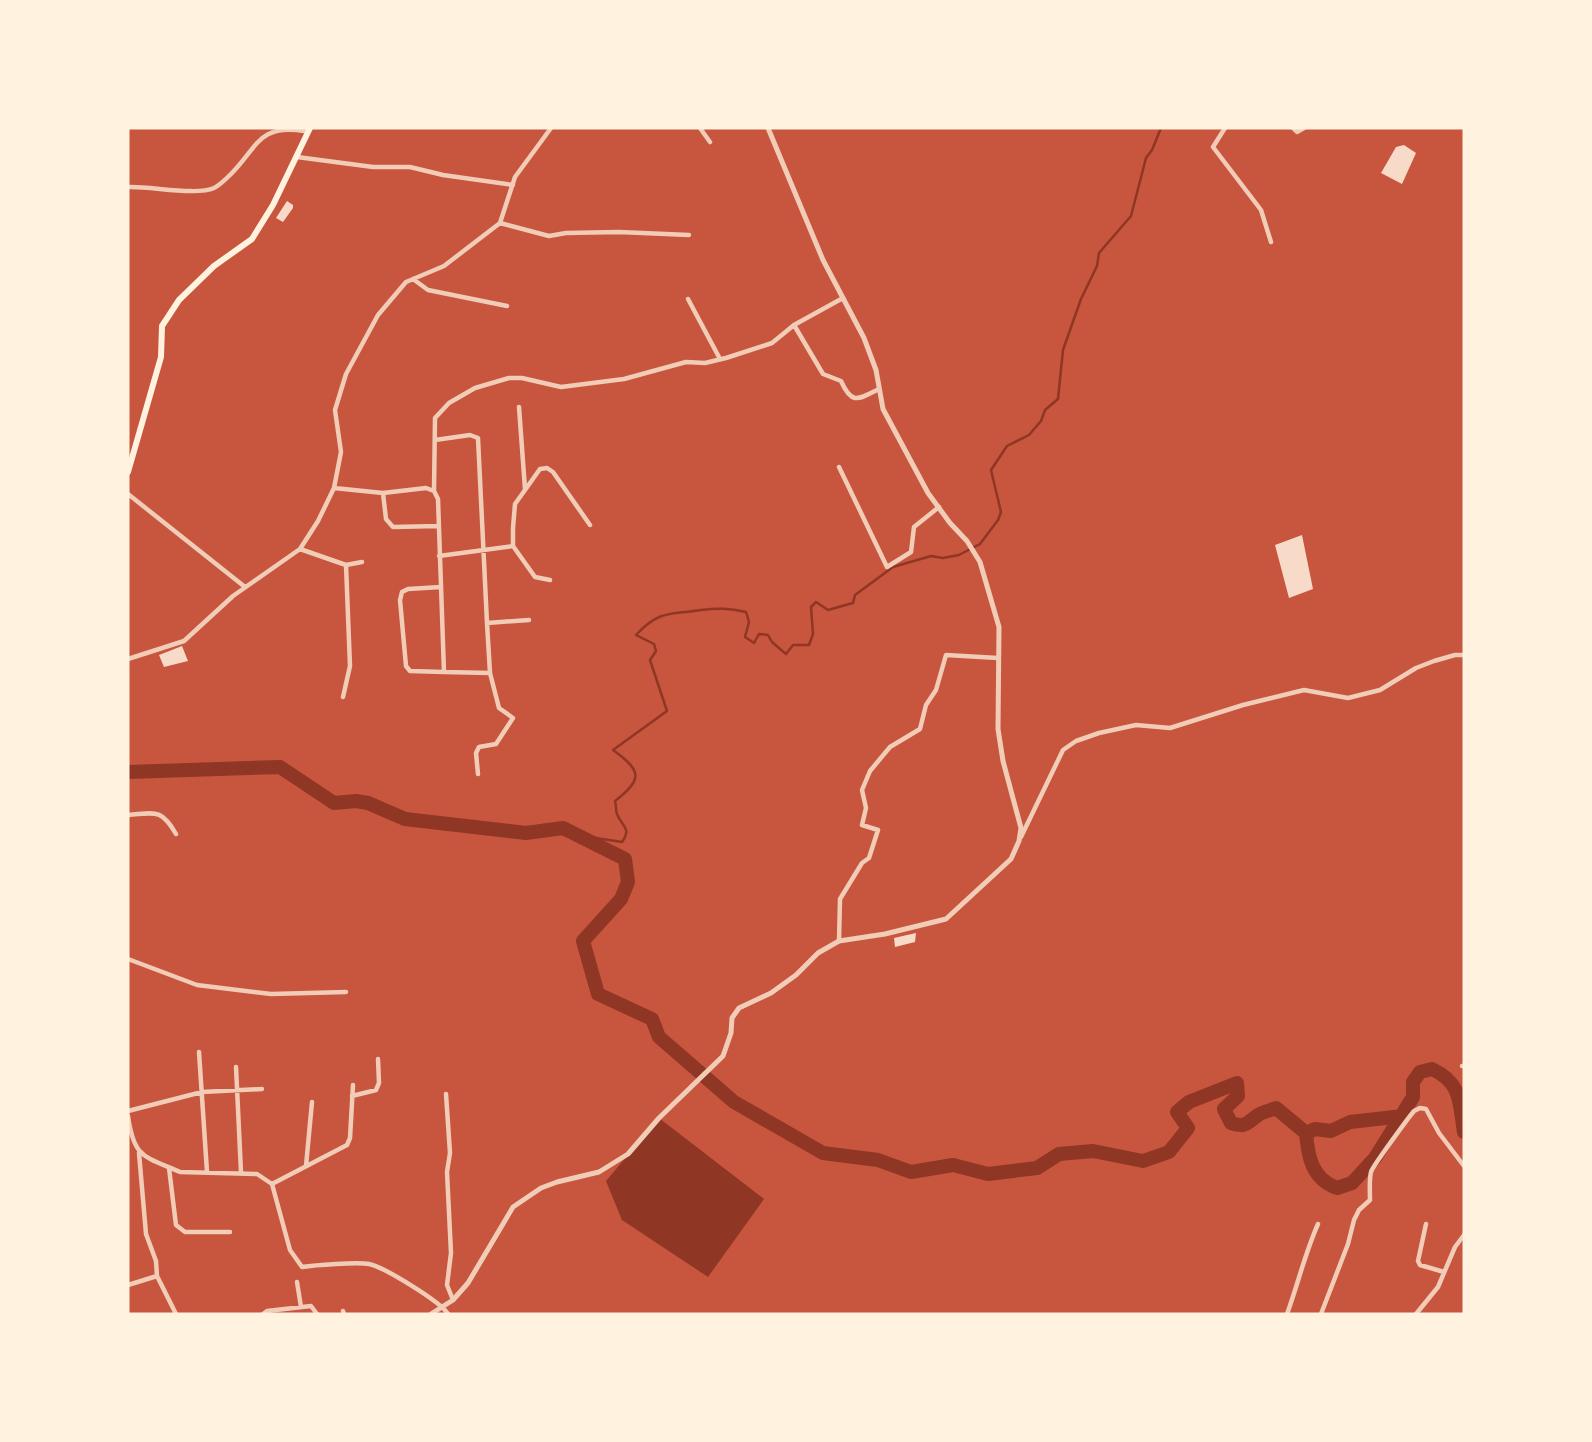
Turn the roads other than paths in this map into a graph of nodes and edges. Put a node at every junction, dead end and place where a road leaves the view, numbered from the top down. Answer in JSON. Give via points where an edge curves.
{"nodes":[{"id":1,"x":309,"y":128,"type":"edge"},
{"id":2,"x":551,"y":128,"type":"edge"},
{"id":3,"x":700,"y":128,"type":"edge"},
{"id":4,"x":768,"y":128,"type":"edge"},
{"id":5,"x":1225,"y":128,"type":"edge"},
{"id":6,"x":1293,"y":128,"type":"edge"},
{"id":7,"x":1304,"y":128,"type":"edge"},
{"id":8,"x":710,"y":142,"type":"dead end"},
{"id":9,"x":297,"y":157,"type":"junction"},
{"id":10,"x":513,"y":185,"type":"junction"},
{"id":11,"x":128,"y":187,"type":"edge"},
{"id":12,"x":500,"y":223,"type":"junction"},
{"id":13,"x":689,"y":235,"type":"dead end"},
{"id":14,"x":1271,"y":242,"type":"dead end"},
{"id":15,"x":413,"y":279,"type":"junction"},
{"id":16,"x":843,"y":298,"type":"junction"},
{"id":17,"x":688,"y":299,"type":"dead end"},
{"id":18,"x":507,"y":306,"type":"dead end"},
{"id":19,"x":794,"y":325,"type":"junction"},
{"id":20,"x":720,"y":359,"type":"junction"},
{"id":21,"x":879,"y":389,"type":"junction"},
{"id":22,"x":519,"y":407,"type":"dead end"},
{"id":23,"x":435,"y":440,"type":"junction"},
{"id":24,"x":131,"y":450,"type":"edge"},
{"id":25,"x":839,"y":467,"type":"dead end"},
{"id":26,"x":128,"y":472,"type":"edge"},
{"id":27,"x":334,"y":488,"type":"junction"},
{"id":28,"x":525,"y":490,"type":"junction"},
{"id":29,"x":434,"y":491,"type":"junction"},
{"id":30,"x":383,"y":493,"type":"junction"},
{"id":31,"x":128,"y":494,"type":"edge"},
{"id":32,"x":939,"y":507,"type":"junction"},
{"id":33,"x":590,"y":525,"type":"dead end"},
{"id":34,"x":438,"y":526,"type":"junction"},
{"id":35,"x":513,"y":546,"type":"junction"},
{"id":36,"x":300,"y":548,"type":"junction"},
{"id":37,"x":484,"y":550,"type":"junction"},
{"id":38,"x":439,"y":556,"type":"junction"},
{"id":39,"x":362,"y":562,"type":"dead end"},
{"id":40,"x":345,"y":565,"type":"junction"},
{"id":41,"x":550,"y":580,"type":"dead end"},
{"id":42,"x":244,"y":587,"type":"junction"},
{"id":43,"x":441,"y":587,"type":"junction"},
{"id":44,"x":529,"y":620,"type":"dead end"},
{"id":45,"x":487,"y":623,"type":"junction"},
{"id":46,"x":1464,"y":655,"type":"edge"},
{"id":47,"x":998,"y":658,"type":"junction"},
{"id":48,"x":128,"y":659,"type":"edge"},
{"id":49,"x":444,"y":672,"type":"junction"},
{"id":50,"x":490,"y":673,"type":"junction"},
{"id":51,"x":343,"y":697,"type":"dead end"},
{"id":52,"x":478,"y":774,"type":"dead end"},
{"id":53,"x":128,"y":815,"type":"edge"},
{"id":54,"x":176,"y":834,"type":"dead end"},
{"id":55,"x":1019,"y":841,"type":"junction"},
{"id":56,"x":839,"y":941,"type":"junction"},
{"id":57,"x":128,"y":959,"type":"edge"},
{"id":58,"x":346,"y":992,"type":"dead end"},
{"id":59,"x":199,"y":1052,"type":"dead end"},
{"id":60,"x":378,"y":1059,"type":"dead end"},
{"id":61,"x":236,"y":1067,"type":"dead end"},
{"id":62,"x":353,"y":1084,"type":"dead end"},
{"id":63,"x":262,"y":1089,"type":"dead end"},
{"id":64,"x":237,"y":1090,"type":"junction"},
{"id":65,"x":202,"y":1092,"type":"junction"},
{"id":66,"x":446,"y":1094,"type":"dead end"},
{"id":67,"x":352,"y":1096,"type":"junction"},
{"id":68,"x":313,"y":1102,"type":"dead end"},
{"id":69,"x":128,"y":1114,"type":"edge"},
{"id":70,"x":139,"y":1153,"type":"junction"},
{"id":71,"x":306,"y":1166,"type":"junction"},
{"id":72,"x":1464,"y":1166,"type":"edge"},
{"id":73,"x":169,"y":1168,"type":"junction"},
{"id":74,"x":207,"y":1172,"type":"junction"},
{"id":75,"x":241,"y":1172,"type":"junction"},
{"id":76,"x":272,"y":1184,"type":"junction"},
{"id":77,"x":1318,"y":1224,"type":"dead end"},
{"id":78,"x":1426,"y":1224,"type":"dead end"},
{"id":79,"x":230,"y":1232,"type":"dead end"},
{"id":80,"x":1464,"y":1235,"type":"edge"},
{"id":81,"x":1444,"y":1272,"type":"junction"},
{"id":82,"x":157,"y":1276,"type":"junction"},
{"id":83,"x":298,"y":1282,"type":"dead end"},
{"id":84,"x":128,"y":1285,"type":"edge"},
{"id":85,"x":453,"y":1300,"type":"junction"},
{"id":86,"x":301,"y":1307,"type":"junction"},
{"id":87,"x":444,"y":1307,"type":"junction"},
{"id":88,"x":283,"y":1312,"type":"edge"},
{"id":89,"x":176,"y":1314,"type":"edge"},
{"id":90,"x":263,"y":1314,"type":"edge"},
{"id":91,"x":317,"y":1314,"type":"edge"},
{"id":92,"x":431,"y":1314,"type":"edge"},
{"id":93,"x":448,"y":1314,"type":"edge"},
{"id":94,"x":1287,"y":1314,"type":"edge"},
{"id":95,"x":1321,"y":1314,"type":"edge"},
{"id":96,"x":1416,"y":1314,"type":"edge"}],
"edges":[{"from":1,"to":9,"type":"main road"},
{"from":1,"to":11,"type":"street","via":[[266,134],[214,188],[197,192]]},
{"from":2,"to":10,"type":"street"},
{"from":3,"to":8,"type":"street"},
{"from":4,"to":16,"type":"street"},
{"from":5,"to":14,"type":"street","via":[[1213,147],[1261,210]]},
{"from":6,"to":7,"type":"street","via":[[1297,132]]},
{"from":9,"to":10,"type":"street","via":[[410,167]]},
{"from":9,"to":24,"type":"main road","via":[[252,239],[178,300],[162,326],[161,357]]},
{"from":10,"to":12,"type":"street"},
{"from":12,"to":13,"type":"street","via":[[549,236]]},
{"from":12,"to":15,"type":"street","via":[[444,265]]},
{"from":15,"to":18,"type":"street","via":[[428,290]]},
{"from":15,"to":27,"type":"street","via":[[378,314],[346,374],[335,410],[341,452]]},
{"from":16,"to":19,"type":"street"},
{"from":16,"to":21,"type":"street","via":[[864,338]]},
{"from":17,"to":20,"type":"street"},
{"from":19,"to":20,"type":"street","via":[[772,343]]},
{"from":19,"to":21,"type":"street","via":[[823,374],[841,381],[853,399]]},
{"from":20,"to":23,"type":"street","via":[[561,387],[509,378],[474,388],[449,403],[435,418]]},
{"from":21,"to":32,"type":"street","via":[[883,409]]},
{"from":22,"to":28,"type":"street"},
{"from":23,"to":29,"type":"street"},
{"from":23,"to":37,"type":"street","via":[[478,438]]},
{"from":24,"to":26,"type":"main road"},
{"from":25,"to":32,"type":"street","via":[[887,567],[911,552],[914,527]]},
{"from":27,"to":30,"type":"street"},
{"from":27,"to":36,"type":"street"},
{"from":28,"to":33,"type":"street","via":[[540,470],[547,468]]},
{"from":28,"to":35,"type":"street","via":[[515,504]]},
{"from":29,"to":30,"type":"street"},
{"from":29,"to":34,"type":"street"},
{"from":30,"to":34,"type":"street","via":[[386,519],[393,527]]},
{"from":31,"to":42,"type":"street"},
{"from":32,"to":47,"type":"street","via":[[980,562],[999,627]]},
{"from":34,"to":38,"type":"street"},
{"from":35,"to":37,"type":"street"},
{"from":35,"to":41,"type":"street","via":[[535,578]]},
{"from":36,"to":40,"type":"street"},
{"from":36,"to":42,"type":"street"},
{"from":37,"to":38,"type":"street"},
{"from":37,"to":45,"type":"street"},
{"from":38,"to":43,"type":"street"},
{"from":39,"to":40,"type":"street"},
{"from":40,"to":51,"type":"street","via":[[350,666]]},
{"from":42,"to":48,"type":"street","via":[[184,641]]},
{"from":43,"to":49,"type":"street"},
{"from":43,"to":49,"type":"street","via":[[408,589],[400,600],[406,666],[410,671]]},
{"from":44,"to":45,"type":"street"},
{"from":45,"to":50,"type":"street"},
{"from":46,"to":55,"type":"street","via":[[1434,661],[1380,690],[1348,698],[1304,690],[1170,728],[1136,725],[1076,741],[1063,750]]},
{"from":47,"to":55,"type":"street","via":[[998,729],[1021,828]]},
{"from":47,"to":56,"type":"street","via":[[946,655],[920,729],[890,747],[870,771],[862,790],[866,808],[862,825],[878,830],[869,858],[840,899]]},
{"from":49,"to":50,"type":"street"},
{"from":50,"to":52,"type":"street","via":[[499,708],[513,718],[496,744],[479,747]]},
{"from":53,"to":54,"type":"street","via":[[160,814]]},
{"from":55,"to":56,"type":"street","via":[[1011,859],[946,919]]},
{"from":56,"to":85,"type":"street","via":[[771,993],[739,1008],[722,1057],[628,1154],[599,1172],[541,1188],[513,1207]]},
{"from":57,"to":58,"type":"street","via":[[197,985],[271,994]]},
{"from":59,"to":65,"type":"street"},
{"from":60,"to":67,"type":"street","via":[[376,1090]]},
{"from":61,"to":64,"type":"street"},
{"from":62,"to":67,"type":"street"},
{"from":63,"to":64,"type":"street"},
{"from":64,"to":65,"type":"street"},
{"from":64,"to":75,"type":"street"},
{"from":65,"to":69,"type":"street"},
{"from":65,"to":74,"type":"street"},
{"from":66,"to":85,"type":"street","via":[[451,1253],[447,1284]]},
{"from":67,"to":71,"type":"street","via":[[347,1145]]},
{"from":68,"to":71,"type":"street"},
{"from":69,"to":70,"type":"street","via":[[131,1138]]},
{"from":70,"to":73,"type":"street"},
{"from":70,"to":82,"type":"street","via":[[146,1234]]},
{"from":71,"to":76,"type":"street"},
{"from":72,"to":95,"type":"street","via":[[1426,1109],[1415,1111],[1370,1174],[1370,1200],[1354,1220]]},
{"from":73,"to":74,"type":"street"},
{"from":73,"to":79,"type":"street","via":[[179,1230]]},
{"from":74,"to":75,"type":"street"},
{"from":75,"to":76,"type":"street","via":[[257,1174]]},
{"from":76,"to":87,"type":"street","via":[[290,1250],[302,1267],[369,1264]]},
{"from":77,"to":94,"type":"street"},
{"from":78,"to":81,"type":"street","via":[[1418,1261]]},
{"from":80,"to":81,"type":"street"},
{"from":81,"to":96,"type":"street"},
{"from":82,"to":84,"type":"street"},
{"from":82,"to":89,"type":"street"},
{"from":83,"to":86,"type":"street"},
{"from":85,"to":87,"type":"street"},
{"from":86,"to":88,"type":"street"},
{"from":86,"to":91,"type":"street","via":[[312,1306]]},
{"from":87,"to":92,"type":"street"},
{"from":87,"to":93,"type":"street"},
{"from":88,"to":90,"type":"street"}]}
